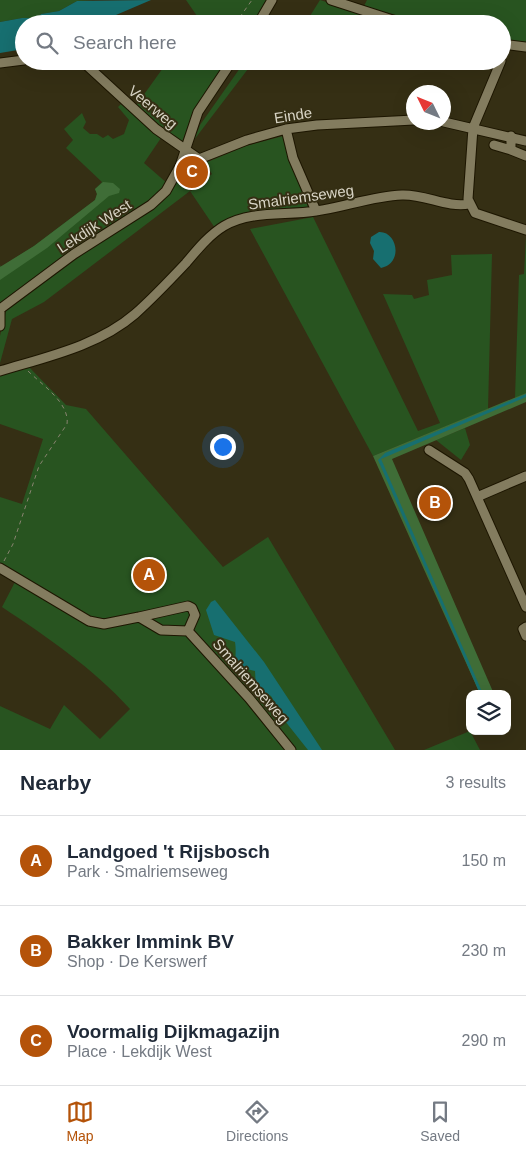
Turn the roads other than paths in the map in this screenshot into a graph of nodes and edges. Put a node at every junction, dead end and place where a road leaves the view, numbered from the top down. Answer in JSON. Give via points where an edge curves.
{"nodes":[{"id":1,"x":272,"y":0,"type":"edge"},
{"id":2,"x":331,"y":0,"type":"edge"},
{"id":3,"x":263,"y":15,"type":"edge"},
{"id":4,"x":378,"y":15,"type":"edge"},
{"id":5,"x":511,"y":45,"type":"edge"},
{"id":6,"x":526,"y":47,"type":"edge"},
{"id":7,"x":15,"y":61,"type":"edge"},
{"id":8,"x":0,"y":63,"type":"edge"},
{"id":9,"x":91,"y":70,"type":"edge"},
{"id":10,"x":226,"y":70,"type":"edge"},
{"id":11,"x":497,"y":70,"type":"edge"},
{"id":12,"x":406,"y":120,"type":"edge"},
{"id":13,"x":451,"y":123,"type":"edge"},
{"id":14,"x":473,"y":128,"type":"junction"},
{"id":15,"x":286,"y":129,"type":"junction"},
{"id":16,"x":511,"y":136,"type":"junction"},
{"id":17,"x":526,"y":141,"type":"edge"},
{"id":18,"x":494,"y":145,"type":"dead end"},
{"id":19,"x":511,"y":150,"type":"junction"},
{"id":20,"x":185,"y":151,"type":"junction"},
{"id":21,"x":526,"y":156,"type":"edge"},
{"id":22,"x":469,"y":204,"type":"junction"},
{"id":23,"x":316,"y":211,"type":"junction"},
{"id":24,"x":526,"y":230,"type":"edge"},
{"id":25,"x":0,"y":310,"type":"edge"},
{"id":26,"x":0,"y":326,"type":"edge"},
{"id":27,"x":0,"y":371,"type":"edge"},
{"id":28,"x":429,"y":450,"type":"dead end"},
{"id":29,"x":526,"y":476,"type":"edge"},
{"id":30,"x":477,"y":497,"type":"junction"},
{"id":31,"x":0,"y":568,"type":"edge"},
{"id":32,"x":526,"y":607,"type":"edge"},
{"id":33,"x":156,"y":614,"type":"junction"},
{"id":34,"x":139,"y":618,"type":"junction"},
{"id":35,"x":153,"y":625,"type":"junction"},
{"id":36,"x":526,"y":627,"type":"edge"},
{"id":37,"x":188,"y":631,"type":"junction"},
{"id":38,"x":526,"y":636,"type":"edge"},
{"id":39,"x":291,"y":750,"type":"edge"}],
"edges":[{"from":1,"to":3,"type":"street"},
{"from":2,"to":4,"type":"street"},
{"from":5,"to":6,"type":"street"},
{"from":7,"to":8,"type":"street"},
{"from":9,"to":20,"type":"street","name":"Veerweg","via":[[132,109]]},
{"from":10,"to":20,"type":"street","name":"Lekdijk West","via":[[198,112]]},
{"from":11,"to":14,"type":"street"},
{"from":12,"to":15,"type":"street","name":"Einde"},
{"from":13,"to":14,"type":"street"},
{"from":14,"to":16,"type":"street"},
{"from":14,"to":22,"type":"street"},
{"from":15,"to":20,"type":"street","name":"Einde","via":[[247,140],[207,158],[196,159]]},
{"from":15,"to":23,"type":"street","via":[[293,158]]},
{"from":16,"to":17,"type":"street"},
{"from":16,"to":19,"type":"street"},
{"from":18,"to":19,"type":"street"},
{"from":19,"to":21,"type":"street"},
{"from":20,"to":25,"type":"street","name":"Lekdijk West","via":[[174,180],[158,198],[74,254]]},
{"from":22,"to":23,"type":"street","name":"Smalriemseweg","via":[[455,205],[403,195]]},
{"from":22,"to":24,"type":"street","via":[[475,213]]},
{"from":23,"to":27,"type":"street","name":"Smalriemseweg","via":[[244,218],[224,226],[117,328],[84,344]]},
{"from":25,"to":26,"type":"street"},
{"from":28,"to":30,"type":"street","via":[[465,473]]},
{"from":29,"to":30,"type":"street"},
{"from":30,"to":32,"type":"street"},
{"from":31,"to":34,"type":"street","via":[[89,621],[104,624]]},
{"from":33,"to":34,"type":"street"},
{"from":33,"to":35,"type":"street"},
{"from":33,"to":37,"type":"street","via":[[190,606],[195,615]]},
{"from":34,"to":35,"type":"street"},
{"from":35,"to":37,"type":"street","via":[[161,630]]},
{"from":36,"to":38,"type":"street","via":[[523,628]]},
{"from":37,"to":39,"type":"street","name":"Smalriemseweg"}]}
